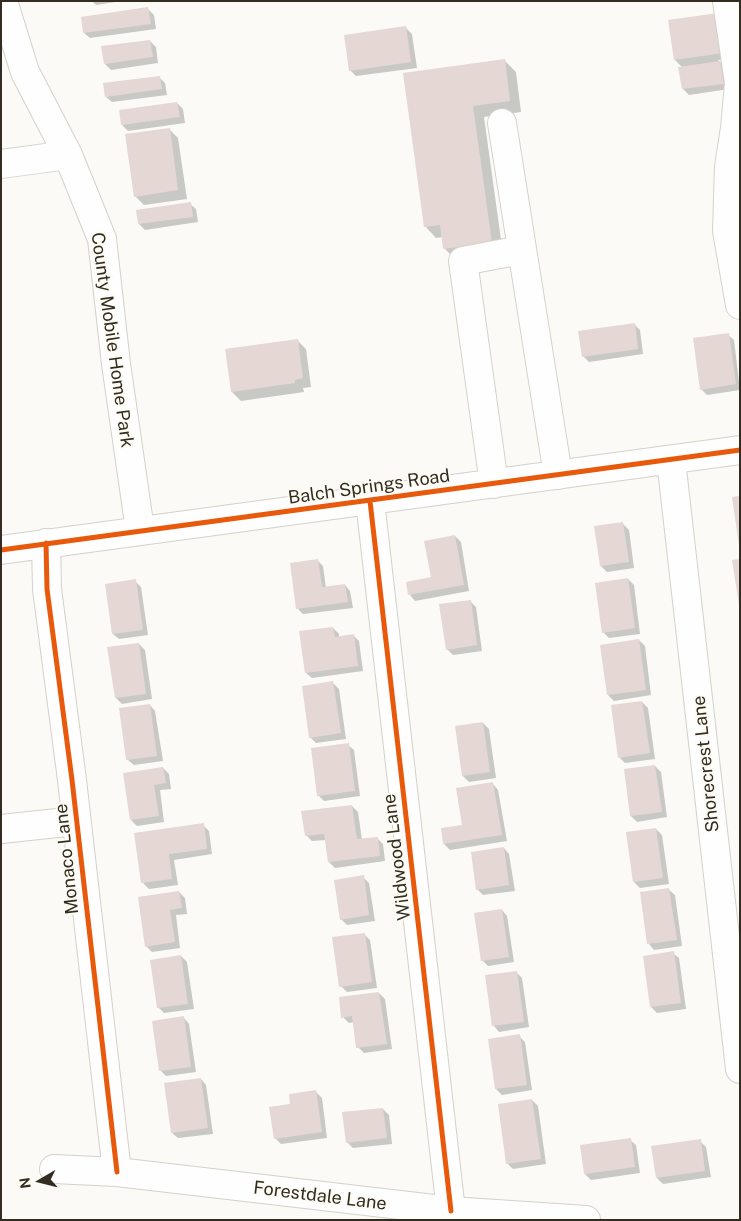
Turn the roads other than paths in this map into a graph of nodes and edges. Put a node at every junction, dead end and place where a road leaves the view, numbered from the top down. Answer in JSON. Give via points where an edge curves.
{"nodes":[{"id":1,"x":3,"y":1,"type":"edge"},
{"id":2,"x":727,"y":1,"type":"edge"},
{"id":3,"x":502,"y":123,"type":"dead end"},
{"id":4,"x":68,"y":155,"type":"junction"},
{"id":5,"x":1,"y":164,"type":"edge"},
{"id":6,"x":522,"y":250,"type":"junction"},
{"id":7,"x":740,"y":305,"type":"edge"},
{"id":8,"x":740,"y":450,"type":"edge"},
{"id":9,"x":671,"y":460,"type":"junction"},
{"id":10,"x":558,"y":475,"type":"junction"},
{"id":11,"x":494,"y":484,"type":"junction"},
{"id":12,"x":370,"y":500,"type":"junction"},
{"id":13,"x":140,"y":530,"type":"junction"},
{"id":14,"x":46,"y":544,"type":"junction"},
{"id":15,"x":1,"y":550,"type":"edge"},
{"id":16,"x":76,"y":821,"type":"junction"},
{"id":17,"x":1,"y":829,"type":"edge"},
{"id":18,"x":740,"y":1069,"type":"edge"},
{"id":19,"x":54,"y":1169,"type":"dead end"},
{"id":20,"x":117,"y":1172,"type":"junction"},
{"id":21,"x":451,"y":1211,"type":"junction"},
{"id":22,"x":586,"y":1220,"type":"edge"}],
"edges":[{"from":1,"to":4,"type":"street","name":"County Mobile Home Park","via":[[25,72]]},
{"from":2,"to":7,"type":"street","via":[[739,83],[729,167],[727,231]]},
{"from":3,"to":6,"type":"street"},
{"from":4,"to":5,"type":"street"},
{"from":4,"to":13,"type":"street","name":"County Mobile Home Park","via":[[102,239]]},
{"from":6,"to":10,"type":"street"},
{"from":6,"to":11,"type":"street","via":[[463,261]]},
{"from":8,"to":9,"type":"street","name":"Balch Springs Road"},
{"from":9,"to":10,"type":"street","name":"Balch Springs Road"},
{"from":9,"to":18,"type":"street","name":"Shorecrest Lane"},
{"from":10,"to":11,"type":"street","name":"Balch Springs Road"},
{"from":11,"to":12,"type":"street","name":"Balch Springs Road"},
{"from":12,"to":13,"type":"street","name":"Balch Springs Road"},
{"from":12,"to":21,"type":"street","name":"Wildwood Lane"},
{"from":13,"to":14,"type":"street","name":"Balch Springs Road"},
{"from":14,"to":15,"type":"street","name":"Balch Springs Road"},
{"from":14,"to":16,"type":"street","name":"Monaco Lane","via":[[47,589]]},
{"from":16,"to":17,"type":"street"},
{"from":16,"to":20,"type":"street","name":"Monaco Lane"},
{"from":19,"to":20,"type":"street","name":"Forestdale Lane"},
{"from":20,"to":21,"type":"street","name":"Forestdale Lane"},
{"from":21,"to":22,"type":"street","name":"Forestdale Lane"}]}
